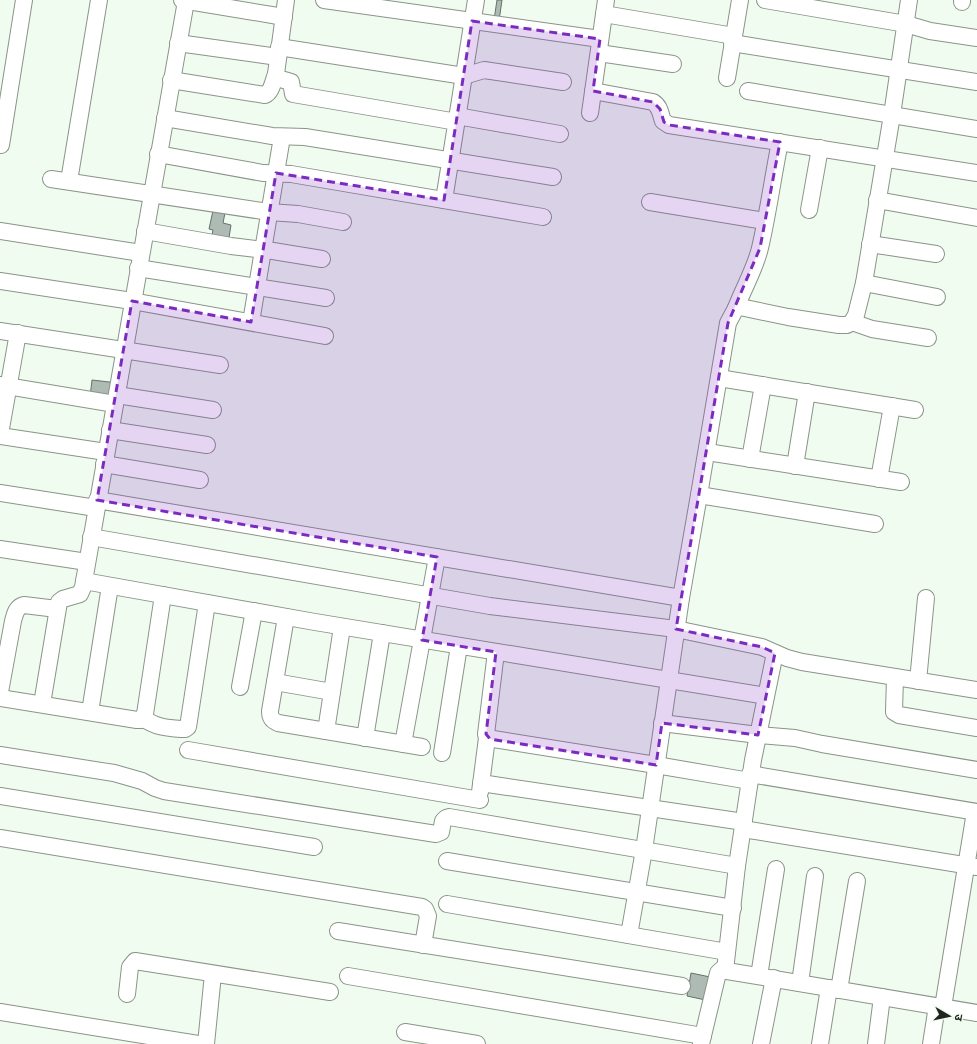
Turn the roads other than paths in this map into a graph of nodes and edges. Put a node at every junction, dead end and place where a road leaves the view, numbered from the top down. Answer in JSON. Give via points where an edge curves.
{"nodes":[{"id":1,"x":24,"y":0,"type":"edge"},
{"id":2,"x":99,"y":0,"type":"edge"},
{"id":3,"x":184,"y":0,"type":"edge"},
{"id":4,"x":286,"y":0,"type":"edge"},
{"id":5,"x":324,"y":0,"type":"edge"},
{"id":6,"x":476,"y":0,"type":"edge"},
{"id":7,"x":740,"y":0,"type":"edge"},
{"id":8,"x":765,"y":0,"type":"edge"},
{"id":9,"x":909,"y":0,"type":"edge"},
{"id":10,"x":842,"y":6,"type":"edge"},
{"id":11,"x":605,"y":7,"type":"edge"},
{"id":12,"x":284,"y":17,"type":"junction"},
{"id":13,"x":472,"y":21,"type":"junction"},
{"id":14,"x":906,"y":24,"type":"junction"},
{"id":15,"x":977,"y":38,"type":"edge"},
{"id":16,"x":733,"y":40,"type":"junction"},
{"id":17,"x":178,"y":43,"type":"junction"},
{"id":18,"x":600,"y":46,"type":"junction"},
{"id":19,"x":278,"y":52,"type":"junction"},
{"id":20,"x":673,"y":64,"type":"dead end"},
{"id":21,"x":899,"y":70,"type":"junction"},
{"id":22,"x":276,"y":74,"type":"junction"},
{"id":23,"x":464,"y":76,"type":"junction"},
{"id":24,"x":727,"y":78,"type":"dead end"},
{"id":25,"x":172,"y":80,"type":"junction"},
{"id":26,"x":563,"y":82,"type":"dead end"},
{"id":27,"x":977,"y":82,"type":"edge"},
{"id":28,"x":593,"y":90,"type":"junction"},
{"id":29,"x":748,"y":91,"type":"dead end"},
{"id":30,"x":590,"y":113,"type":"dead end"},
{"id":31,"x":892,"y":115,"type":"junction"},
{"id":32,"x":165,"y":118,"type":"junction"},
{"id":33,"x":457,"y":119,"type":"junction"},
{"id":34,"x":977,"y":129,"type":"edge"},
{"id":35,"x":560,"y":134,"type":"dead end"},
{"id":36,"x":282,"y":137,"type":"junction"},
{"id":37,"x":780,"y":142,"type":"junction"},
{"id":38,"x":1,"y":145,"type":"edge"},
{"id":39,"x":820,"y":148,"type":"junction"},
{"id":40,"x":158,"y":154,"type":"junction"},
{"id":41,"x":885,"y":158,"type":"junction"},
{"id":42,"x":450,"y":161,"type":"junction"},
{"id":43,"x":276,"y":173,"type":"junction"},
{"id":44,"x":977,"y":173,"type":"edge"},
{"id":45,"x":553,"y":177,"type":"dead end"},
{"id":46,"x":51,"y":179,"type":"dead end"},
{"id":47,"x":69,"y":181,"type":"junction"},
{"id":48,"x":151,"y":194,"type":"junction"},
{"id":49,"x":444,"y":200,"type":"junction"},
{"id":50,"x":877,"y":200,"type":"junction"},
{"id":51,"x":650,"y":202,"type":"dead end"},
{"id":52,"x":809,"y":210,"type":"dead end"},
{"id":53,"x":269,"y":212,"type":"junction"},
{"id":54,"x":543,"y":217,"type":"dead end"},
{"id":55,"x":977,"y":218,"type":"edge"},
{"id":56,"x":765,"y":221,"type":"junction"},
{"id":57,"x":343,"y":222,"type":"dead end"},
{"id":58,"x":145,"y":231,"type":"junction"},
{"id":59,"x":0,"y":232,"type":"edge"},
{"id":60,"x":870,"y":244,"type":"junction"},
{"id":61,"x":263,"y":249,"type":"junction"},
{"id":62,"x":936,"y":254,"type":"dead end"},
{"id":63,"x":322,"y":259,"type":"dead end"},
{"id":64,"x":140,"y":260,"type":"junction"},
{"id":65,"x":0,"y":281,"type":"edge"},
{"id":66,"x":864,"y":282,"type":"junction"},
{"id":67,"x":256,"y":286,"type":"junction"},
{"id":68,"x":937,"y":297,"type":"dead end"},
{"id":69,"x":326,"y":298,"type":"dead end"},
{"id":70,"x":132,"y":301,"type":"junction"},
{"id":71,"x":736,"y":308,"type":"junction"},
{"id":72,"x":251,"y":322,"type":"junction"},
{"id":73,"x":852,"y":322,"type":"junction"},
{"id":74,"x":0,"y":331,"type":"edge"},
{"id":75,"x":18,"y":333,"type":"junction"},
{"id":76,"x":325,"y":336,"type":"dead end"},
{"id":77,"x":928,"y":338,"type":"dead end"},
{"id":78,"x":124,"y":349,"type":"junction"},
{"id":79,"x":220,"y":365,"type":"dead end"},
{"id":80,"x":719,"y":378,"type":"junction"},
{"id":81,"x":763,"y":385,"type":"junction"},
{"id":82,"x":4,"y":386,"type":"edge"},
{"id":83,"x":807,"y":392,"type":"junction"},
{"id":84,"x":116,"y":400,"type":"junction"},
{"id":85,"x":892,"y":406,"type":"junction"},
{"id":86,"x":213,"y":410,"type":"dead end"},
{"id":87,"x":915,"y":410,"type":"dead end"},
{"id":88,"x":110,"y":430,"type":"junction"},
{"id":89,"x":0,"y":435,"type":"edge"},
{"id":90,"x":207,"y":445,"type":"dead end"},
{"id":91,"x":707,"y":452,"type":"junction"},
{"id":92,"x":105,"y":458,"type":"junction"},
{"id":93,"x":750,"y":459,"type":"junction"},
{"id":94,"x":795,"y":466,"type":"junction"},
{"id":95,"x":879,"y":479,"type":"junction"},
{"id":96,"x":200,"y":480,"type":"dead end"},
{"id":97,"x":901,"y":482,"type":"dead end"},
{"id":98,"x":0,"y":493,"type":"edge"},
{"id":99,"x":700,"y":496,"type":"junction"},
{"id":100,"x":97,"y":504,"type":"junction"},
{"id":101,"x":875,"y":524,"type":"dead end"},
{"id":102,"x":91,"y":537,"type":"junction"},
{"id":103,"x":0,"y":549,"type":"edge"},
{"id":104,"x":437,"y":557,"type":"junction"},
{"id":105,"x":87,"y":562,"type":"junction"},
{"id":106,"x":84,"y":581,"type":"junction"},
{"id":107,"x":110,"y":586,"type":"junction"},
{"id":108,"x":163,"y":595,"type":"junction"},
{"id":109,"x":430,"y":595,"type":"junction"},
{"id":110,"x":680,"y":598,"type":"junction"},
{"id":111,"x":926,"y":598,"type":"dead end"},
{"id":112,"x":207,"y":603,"type":"junction"},
{"id":113,"x":57,"y":609,"type":"junction"},
{"id":114,"x":254,"y":612,"type":"junction"},
{"id":115,"x":286,"y":617,"type":"junction"},
{"id":116,"x":342,"y":627,"type":"junction"},
{"id":117,"x":676,"y":629,"type":"junction"},
{"id":118,"x":382,"y":633,"type":"junction"},
{"id":119,"x":422,"y":640,"type":"junction"},
{"id":120,"x":459,"y":646,"type":"junction"},
{"id":121,"x":496,"y":652,"type":"junction"},
{"id":122,"x":775,"y":653,"type":"junction"},
{"id":123,"x":895,"y":677,"type":"junction"},
{"id":124,"x":669,"y":680,"type":"junction"},
{"id":125,"x":918,"y":680,"type":"junction"},
{"id":126,"x":275,"y":682,"type":"junction"},
{"id":127,"x":240,"y":687,"type":"dead end"},
{"id":128,"x":977,"y":690,"type":"edge"},
{"id":129,"x":0,"y":692,"type":"edge"},
{"id":130,"x":332,"y":692,"type":"junction"},
{"id":131,"x":766,"y":696,"type":"junction"},
{"id":132,"x":0,"y":698,"type":"edge"},
{"id":133,"x":42,"y":704,"type":"junction"},
{"id":134,"x":90,"y":712,"type":"junction"},
{"id":135,"x":143,"y":718,"type":"junction"},
{"id":136,"x":662,"y":723,"type":"junction"},
{"id":137,"x":977,"y":728,"type":"edge"},
{"id":138,"x":326,"y":731,"type":"junction"},
{"id":139,"x":758,"y":736,"type":"junction"},
{"id":140,"x":365,"y":738,"type":"junction"},
{"id":141,"x":487,"y":738,"type":"junction"},
{"id":142,"x":403,"y":744,"type":"junction"},
{"id":143,"x":422,"y":747,"type":"dead end"},
{"id":144,"x":188,"y":750,"type":"dead end"},
{"id":145,"x":442,"y":754,"type":"dead end"},
{"id":146,"x":0,"y":755,"type":"edge"},
{"id":147,"x":656,"y":765,"type":"junction"},
{"id":148,"x":977,"y":770,"type":"edge"},
{"id":149,"x":750,"y":778,"type":"junction"},
{"id":150,"x":481,"y":783,"type":"junction"},
{"id":151,"x":0,"y":796,"type":"edge"},
{"id":152,"x":480,"y":800,"type":"junction"},
{"id":153,"x":650,"y":808,"type":"junction"},
{"id":154,"x":976,"y":812,"type":"edge"},
{"id":155,"x":478,"y":822,"type":"junction"},
{"id":156,"x":743,"y":826,"type":"junction"},
{"id":157,"x":0,"y":838,"type":"edge"},
{"id":158,"x":314,"y":847,"type":"dead end"},
{"id":159,"x":644,"y":850,"type":"junction"},
{"id":160,"x":447,"y":861,"type":"dead end"},
{"id":161,"x":738,"y":866,"type":"junction"},
{"id":162,"x":972,"y":866,"type":"edge"},
{"id":163,"x":776,"y":869,"type":"dead end"},
{"id":164,"x":815,"y":876,"type":"dead end"},
{"id":165,"x":857,"y":881,"type":"dead end"},
{"id":166,"x":636,"y":893,"type":"junction"},
{"id":167,"x":448,"y":904,"type":"dead end"},
{"id":168,"x":733,"y":908,"type":"junction"},
{"id":169,"x":338,"y":931,"type":"dead end"},
{"id":170,"x":629,"y":935,"type":"junction"},
{"id":171,"x":423,"y":945,"type":"junction"},
{"id":172,"x":727,"y":952,"type":"junction"},
{"id":173,"x":725,"y":970,"type":"junction"},
{"id":174,"x":213,"y":974,"type":"junction"},
{"id":175,"x":348,"y":976,"type":"dead end"},
{"id":176,"x":767,"y":977,"type":"junction"},
{"id":177,"x":800,"y":983,"type":"junction"},
{"id":178,"x":682,"y":986,"type":"dead end"},
{"id":179,"x":834,"y":989,"type":"junction"},
{"id":180,"x":330,"y":992,"type":"dead end"},
{"id":181,"x":127,"y":994,"type":"dead end"},
{"id":182,"x":882,"y":997,"type":"junction"},
{"id":183,"x":940,"y":1007,"type":"junction"},
{"id":184,"x":0,"y":1012,"type":"edge"},
{"id":185,"x":977,"y":1013,"type":"edge"},
{"id":186,"x":405,"y":1032,"type":"dead end"},
{"id":187,"x":702,"y":1040,"type":"edge"},
{"id":188,"x":198,"y":1044,"type":"edge"},
{"id":189,"x":206,"y":1044,"type":"edge"},
{"id":190,"x":477,"y":1044,"type":"edge"},
{"id":191,"x":761,"y":1044,"type":"edge"},
{"id":192,"x":820,"y":1044,"type":"edge"},
{"id":193,"x":876,"y":1044,"type":"edge"},
{"id":194,"x":931,"y":1044,"type":"edge"}],
"edges":[{"from":1,"to":38,"type":"street"},
{"from":2,"to":47,"type":"street"},
{"from":3,"to":12,"type":"street"},
{"from":3,"to":17,"type":"street"},
{"from":4,"to":12,"type":"street"},
{"from":5,"to":13,"type":"street"},
{"from":6,"to":13,"type":"street"},
{"from":7,"to":16,"type":"street"},
{"from":8,"to":10,"type":"street"},
{"from":9,"to":14,"type":"street"},
{"from":10,"to":14,"type":"street"},
{"from":11,"to":16,"type":"street"},
{"from":11,"to":18,"type":"street"},
{"from":12,"to":19,"type":"street"},
{"from":13,"to":18,"type":"street"},
{"from":13,"to":23,"type":"street"},
{"from":14,"to":15,"type":"street","via":[[930,31]]},
{"from":14,"to":21,"type":"street"},
{"from":16,"to":21,"type":"street"},
{"from":16,"to":24,"type":"street"},
{"from":17,"to":19,"type":"street"},
{"from":17,"to":25,"type":"street"},
{"from":18,"to":20,"type":"street"},
{"from":18,"to":28,"type":"street"},
{"from":19,"to":22,"type":"street"},
{"from":19,"to":23,"type":"street"},
{"from":21,"to":27,"type":"street"},
{"from":21,"to":31,"type":"street"},
{"from":22,"to":25,"type":"street","via":[[268,94],[265,95]]},
{"from":22,"to":33,"type":"street","via":[[277,78],[291,82],[295,95]]},
{"from":23,"to":26,"type":"street","via":[[484,70]]},
{"from":23,"to":33,"type":"street"},
{"from":25,"to":32,"type":"street"},
{"from":28,"to":30,"type":"street"},
{"from":28,"to":37,"type":"street","via":[[653,102],[660,108],[663,121],[669,125]]},
{"from":29,"to":31,"type":"street"},
{"from":31,"to":34,"type":"street"},
{"from":31,"to":41,"type":"street"},
{"from":32,"to":36,"type":"street"},
{"from":32,"to":40,"type":"street"},
{"from":33,"to":35,"type":"street"},
{"from":33,"to":42,"type":"street"},
{"from":36,"to":42,"type":"street","via":[[305,137]]},
{"from":36,"to":43,"type":"street"},
{"from":37,"to":39,"type":"street"},
{"from":37,"to":56,"type":"street"},
{"from":39,"to":41,"type":"street"},
{"from":39,"to":52,"type":"street"},
{"from":40,"to":43,"type":"street","via":[[263,173]]},
{"from":40,"to":48,"type":"street"},
{"from":41,"to":44,"type":"street"},
{"from":41,"to":50,"type":"street"},
{"from":42,"to":45,"type":"street"},
{"from":42,"to":49,"type":"street"},
{"from":43,"to":49,"type":"street"},
{"from":43,"to":53,"type":"street"},
{"from":46,"to":47,"type":"street"},
{"from":47,"to":48,"type":"street"},
{"from":48,"to":53,"type":"street"},
{"from":48,"to":58,"type":"street"},
{"from":49,"to":54,"type":"street"},
{"from":50,"to":55,"type":"street"},
{"from":50,"to":60,"type":"street"},
{"from":51,"to":56,"type":"street"},
{"from":53,"to":57,"type":"street"},
{"from":53,"to":61,"type":"street"},
{"from":56,"to":71,"type":"street","via":[[760,248]]},
{"from":58,"to":61,"type":"street"},
{"from":58,"to":64,"type":"street"},
{"from":59,"to":64,"type":"street"},
{"from":60,"to":62,"type":"street"},
{"from":60,"to":66,"type":"street"},
{"from":61,"to":63,"type":"street"},
{"from":61,"to":67,"type":"street"},
{"from":64,"to":67,"type":"street"},
{"from":64,"to":70,"type":"street"},
{"from":65,"to":70,"type":"street"},
{"from":66,"to":68,"type":"street"},
{"from":66,"to":73,"type":"street"},
{"from":67,"to":69,"type":"street"},
{"from":67,"to":72,"type":"street"},
{"from":70,"to":72,"type":"street"},
{"from":70,"to":78,"type":"street"},
{"from":71,"to":73,"type":"street","via":[[745,307],[839,325]]},
{"from":71,"to":80,"type":"street","via":[[728,323]]},
{"from":72,"to":76,"type":"street"},
{"from":73,"to":77,"type":"street","via":[[872,329]]},
{"from":74,"to":75,"type":"street"},
{"from":75,"to":78,"type":"street"},
{"from":75,"to":82,"type":"street"},
{"from":78,"to":79,"type":"street"},
{"from":78,"to":84,"type":"street"},
{"from":80,"to":81,"type":"street"},
{"from":80,"to":91,"type":"street"},
{"from":81,"to":83,"type":"street"},
{"from":81,"to":93,"type":"street"},
{"from":82,"to":84,"type":"street"},
{"from":82,"to":89,"type":"street"},
{"from":83,"to":85,"type":"street"},
{"from":83,"to":94,"type":"street"},
{"from":84,"to":86,"type":"street"},
{"from":84,"to":88,"type":"street"},
{"from":85,"to":87,"type":"street"},
{"from":85,"to":95,"type":"street"},
{"from":88,"to":90,"type":"street"},
{"from":88,"to":92,"type":"street"},
{"from":89,"to":92,"type":"street"},
{"from":91,"to":93,"type":"street"},
{"from":91,"to":99,"type":"street"},
{"from":92,"to":96,"type":"street"},
{"from":92,"to":100,"type":"street"},
{"from":93,"to":94,"type":"street"},
{"from":94,"to":95,"type":"street"},
{"from":95,"to":97,"type":"street"},
{"from":98,"to":100,"type":"street"},
{"from":99,"to":101,"type":"street"},
{"from":99,"to":110,"type":"street"},
{"from":100,"to":102,"type":"street"},
{"from":100,"to":104,"type":"street"},
{"from":102,"to":105,"type":"street"},
{"from":102,"to":109,"type":"street"},
{"from":103,"to":105,"type":"street"},
{"from":104,"to":109,"type":"street"},
{"from":104,"to":110,"type":"street"},
{"from":105,"to":106,"type":"street"},
{"from":106,"to":107,"type":"street"},
{"from":106,"to":113,"type":"street","via":[[80,594],[63,599]]},
{"from":107,"to":108,"type":"street"},
{"from":107,"to":134,"type":"street"},
{"from":108,"to":112,"type":"street"},
{"from":108,"to":135,"type":"street"},
{"from":109,"to":117,"type":"street","via":[[490,606]]},
{"from":109,"to":119,"type":"street"},
{"from":110,"to":117,"type":"street"},
{"from":111,"to":125,"type":"street"},
{"from":112,"to":114,"type":"street"},
{"from":112,"to":135,"type":"street","via":[[188,727],[182,730],[158,726]]},
{"from":113,"to":129,"type":"street","via":[[24,605],[16,611]]},
{"from":113,"to":133,"type":"street"},
{"from":114,"to":115,"type":"street"},
{"from":114,"to":127,"type":"street"},
{"from":115,"to":116,"type":"street"},
{"from":115,"to":126,"type":"street"},
{"from":116,"to":118,"type":"street"},
{"from":116,"to":130,"type":"street"},
{"from":117,"to":122,"type":"street","via":[[762,647]]},
{"from":117,"to":124,"type":"street"},
{"from":118,"to":119,"type":"street"},
{"from":118,"to":140,"type":"street"},
{"from":119,"to":120,"type":"street"},
{"from":119,"to":142,"type":"street"},
{"from":120,"to":121,"type":"street"},
{"from":120,"to":145,"type":"street"},
{"from":121,"to":124,"type":"street"},
{"from":121,"to":141,"type":"street"},
{"from":122,"to":123,"type":"street","via":[[802,662]]},
{"from":122,"to":131,"type":"street"},
{"from":123,"to":125,"type":"street"},
{"from":123,"to":137,"type":"street","via":[[894,712]]},
{"from":124,"to":131,"type":"street"},
{"from":124,"to":136,"type":"street"},
{"from":125,"to":128,"type":"street"},
{"from":126,"to":130,"type":"street"},
{"from":126,"to":138,"type":"street","via":[[270,711],[273,721]]},
{"from":130,"to":138,"type":"street"},
{"from":131,"to":139,"type":"street"},
{"from":132,"to":133,"type":"street"},
{"from":133,"to":134,"type":"street"},
{"from":134,"to":135,"type":"street","via":[[137,720]]},
{"from":136,"to":139,"type":"street"},
{"from":136,"to":147,"type":"street"},
{"from":138,"to":140,"type":"street"},
{"from":139,"to":148,"type":"street","via":[[804,740]]},
{"from":139,"to":149,"type":"street"},
{"from":140,"to":142,"type":"street"},
{"from":141,"to":147,"type":"street"},
{"from":141,"to":150,"type":"street"},
{"from":142,"to":143,"type":"street"},
{"from":144,"to":152,"type":"street"},
{"from":146,"to":155,"type":"street","via":[[114,773],[164,791],[436,834],[441,832],[443,821],[449,817]]},
{"from":147,"to":149,"type":"street"},
{"from":147,"to":153,"type":"street"},
{"from":149,"to":154,"type":"street"},
{"from":149,"to":156,"type":"street"},
{"from":150,"to":152,"type":"street"},
{"from":150,"to":153,"type":"street"},
{"from":151,"to":158,"type":"street"},
{"from":152,"to":155,"type":"street"},
{"from":153,"to":156,"type":"street"},
{"from":153,"to":159,"type":"street"},
{"from":154,"to":162,"type":"street"},
{"from":155,"to":159,"type":"street"},
{"from":156,"to":161,"type":"street"},
{"from":156,"to":162,"type":"street"},
{"from":157,"to":171,"type":"street","via":[[422,907],[428,916]]},
{"from":159,"to":161,"type":"street"},
{"from":159,"to":166,"type":"street"},
{"from":160,"to":166,"type":"street"},
{"from":161,"to":168,"type":"street"},
{"from":162,"to":183,"type":"street"},
{"from":163,"to":176,"type":"street"},
{"from":164,"to":177,"type":"street"},
{"from":165,"to":179,"type":"street"},
{"from":166,"to":168,"type":"street"},
{"from":166,"to":170,"type":"street"},
{"from":167,"to":170,"type":"street"},
{"from":168,"to":172,"type":"street"},
{"from":169,"to":171,"type":"street"},
{"from":170,"to":172,"type":"street"},
{"from":171,"to":178,"type":"street"},
{"from":172,"to":173,"type":"street"},
{"from":173,"to":176,"type":"street"},
{"from":173,"to":187,"type":"street","via":[[718,973]]},
{"from":174,"to":180,"type":"street"},
{"from":174,"to":181,"type":"street","via":[[135,961],[130,967]]},
{"from":174,"to":189,"type":"street"},
{"from":175,"to":187,"type":"street"},
{"from":176,"to":177,"type":"street"},
{"from":176,"to":191,"type":"street"},
{"from":177,"to":179,"type":"street"},
{"from":179,"to":182,"type":"street"},
{"from":179,"to":192,"type":"street"},
{"from":182,"to":183,"type":"street"},
{"from":182,"to":193,"type":"street"},
{"from":183,"to":185,"type":"street"},
{"from":183,"to":194,"type":"street"},
{"from":184,"to":188,"type":"street"},
{"from":186,"to":190,"type":"street"}]}
